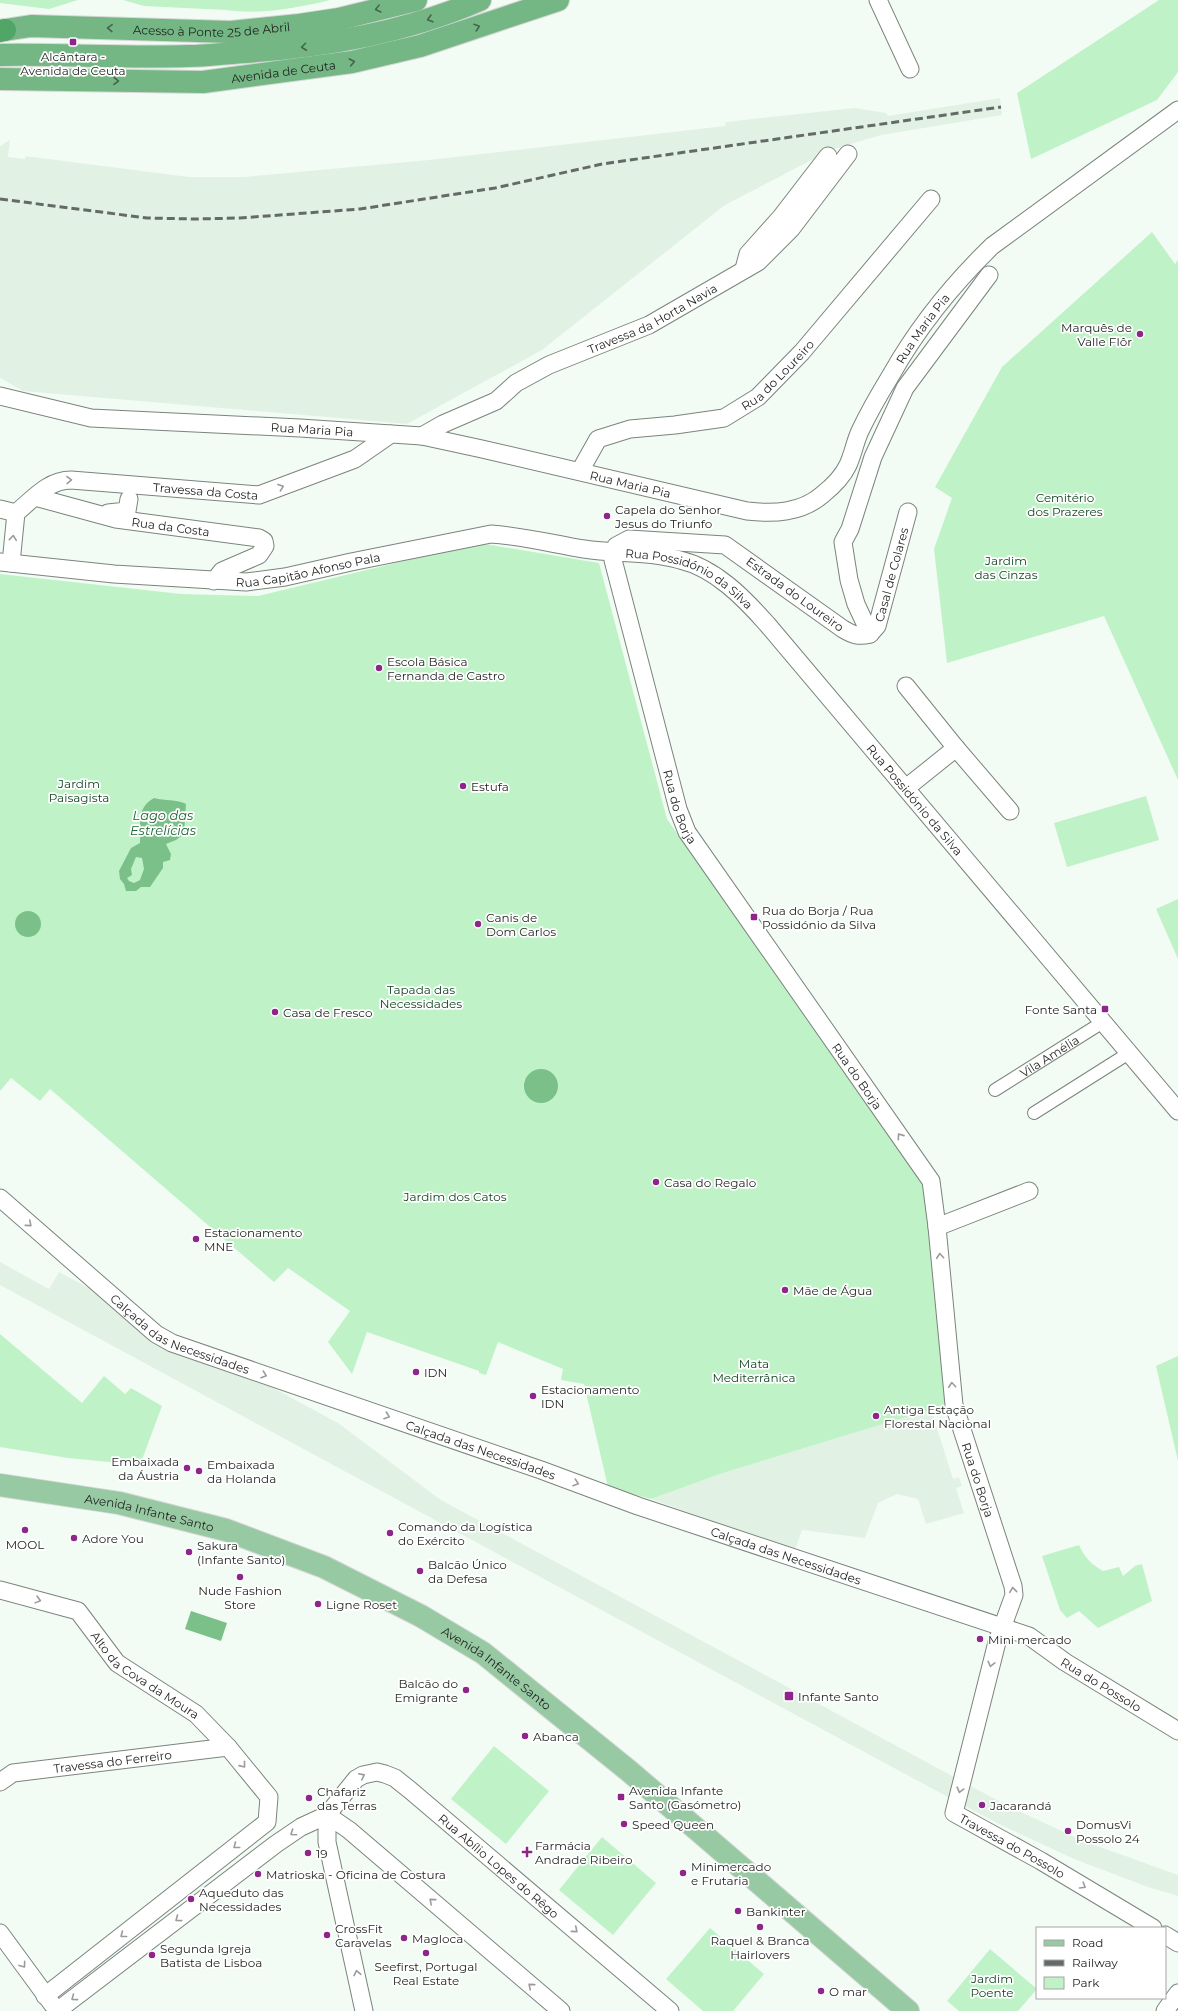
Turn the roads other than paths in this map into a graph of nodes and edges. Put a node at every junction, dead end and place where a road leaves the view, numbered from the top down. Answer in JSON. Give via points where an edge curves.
{"nodes":[{"id":1,"x":416,"y":0,"type":"edge"},
{"id":2,"x":480,"y":0,"type":"edge"},
{"id":3,"x":558,"y":0,"type":"edge"},
{"id":4,"x":878,"y":0,"type":"edge"},
{"id":5,"x":2,"y":26,"type":"edge"},
{"id":6,"x":3,"y":55,"type":"edge"},
{"id":7,"x":910,"y":69,"type":"dead end"},
{"id":8,"x":2,"y":82,"type":"edge"},
{"id":9,"x":1178,"y":110,"type":"edge"},
{"id":10,"x":848,"y":154,"type":"dead end"},
{"id":11,"x":828,"y":156,"type":"dead end"},
{"id":12,"x":931,"y":199,"type":"dead end"},
{"id":13,"x":744,"y":269,"type":"junction"},
{"id":14,"x":989,"y":275,"type":"dead end"},
{"id":15,"x":0,"y":396,"type":"edge"},
{"id":16,"x":391,"y":434,"type":"junction"},
{"id":17,"x":422,"y":436,"type":"junction"},
{"id":18,"x":580,"y":471,"type":"junction"},
{"id":19,"x":35,"y":497,"type":"junction"},
{"id":20,"x":129,"y":499,"type":"dead end"},
{"id":21,"x":8,"y":511,"type":"edge"},
{"id":22,"x":908,"y":512,"type":"dead end"},
{"id":23,"x":96,"y":513,"type":"junction"},
{"id":24,"x":613,"y":552,"type":"junction"},
{"id":25,"x":5,"y":562,"type":"edge"},
{"id":26,"x":214,"y":581,"type":"junction"},
{"id":27,"x":870,"y":634,"type":"junction"},
{"id":28,"x":906,"y":686,"type":"dead end"},
{"id":29,"x":956,"y":748,"type":"junction"},
{"id":30,"x":906,"y":788,"type":"junction"},
{"id":31,"x":1010,"y":811,"type":"dead end"},
{"id":32,"x":1103,"y":1022,"type":"junction"},
{"id":33,"x":1129,"y":1053,"type":"junction"},
{"id":34,"x":995,"y":1090,"type":"dead end"},
{"id":35,"x":1178,"y":1111,"type":"edge"},
{"id":36,"x":1034,"y":1114,"type":"dead end"},
{"id":37,"x":1029,"y":1191,"type":"dead end"},
{"id":38,"x":0,"y":1198,"type":"edge"},
{"id":39,"x":937,"y":1227,"type":"junction"},
{"id":40,"x":0,"y":1486,"type":"edge"},
{"id":41,"x":0,"y":1590,"type":"edge"},
{"id":42,"x":1003,"y":1627,"type":"junction"},
{"id":43,"x":1178,"y":1731,"type":"edge"},
{"id":44,"x":228,"y":1747,"type":"junction"},
{"id":45,"x":0,"y":1782,"type":"edge"},
{"id":46,"x":327,"y":1815,"type":"junction"},
{"id":47,"x":1151,"y":1927,"type":"edge"},
{"id":48,"x":0,"y":1933,"type":"edge"},
{"id":49,"x":1166,"y":1936,"type":"edge"},
{"id":50,"x":1178,"y":1943,"type":"edge"},
{"id":51,"x":1178,"y":1993,"type":"edge"},
{"id":52,"x":45,"y":1996,"type":"junction"},
{"id":53,"x":58,"y":2011,"type":"edge"},
{"id":54,"x":364,"y":2011,"type":"edge"},
{"id":55,"x":561,"y":2011,"type":"edge"},
{"id":56,"x":670,"y":2011,"type":"edge"},
{"id":57,"x":908,"y":2011,"type":"edge"},
{"id":58,"x":1165,"y":2011,"type":"edge"}],
"edges":[{"from":1,"to":5,"type":"highway","name":"Acesso à Ponte 25 de Abril","one_way":true,"via":[[339,19],[231,32]]},
{"from":2,"to":6,"type":"highway","name":"Avenida de Ceuta","one_way":true,"via":[[448,14],[395,29],[303,48],[188,56]]},
{"from":8,"to":3,"type":"highway","name":"Avenida de Ceuta","one_way":true,"via":[[203,82],[352,62],[420,46]]},
{"from":4,"to":7,"type":"street"},
{"from":5,"to":6,"type":"highway"},
{"from":6,"to":8,"type":"highway"},
{"from":9,"to":18,"type":"street","name":"Rua Maria Pia","via":[[992,246],[966,270],[933,310],[891,373],[859,433],[843,473],[822,496],[803,508],[779,512],[747,511]]},
{"from":10,"to":13,"type":"street","name":"Travessa da Horta Navia","via":[[791,229],[758,262]]},
{"from":11,"to":13,"type":"street","via":[[781,217],[748,254]]},
{"from":12,"to":18,"type":"street","name":"Rua do Loureiro","via":[[802,352],[758,397],[724,418],[630,428],[598,439]]},
{"from":13,"to":17,"type":"street","name":"Travessa da Horta Navia","via":[[649,325],[549,365],[516,383],[496,400]]},
{"from":14,"to":27,"type":"street","name":"Estrada do Loureiro","via":[[905,388],[872,456],[850,529],[843,542],[856,604]]},
{"from":15,"to":16,"type":"street","name":"Rua Maria Pia","via":[[91,418]]},
{"from":16,"to":17,"type":"street","name":"Rua Maria Pia"},
{"from":19,"to":16,"type":"street","name":"Travessa da Costa","one_way":true,"via":[[57,482],[71,480],[259,495],[355,459]]},
{"from":17,"to":18,"type":"street","name":"Rua Maria Pia"},
{"from":19,"to":21,"type":"street"},
{"from":19,"to":23,"type":"street","name":"Rua da Costa"},
{"from":20,"to":23,"type":"street","via":[[127,511]]},
{"from":25,"to":21,"type":"street","one_way":true},
{"from":22,"to":27,"type":"street","name":"Casal de Colares","via":[[877,626]]},
{"from":23,"to":26,"type":"street","name":"Rua da Costa","via":[[116,519],[259,538],[264,541],[265,546],[259,555],[222,572]]},
{"from":24,"to":26,"type":"street","name":"Rua Capitão Afonso Pala","via":[[491,534],[285,577],[259,581]]},
{"from":24,"to":27,"type":"street","name":"Estrada do Loureiro","via":[[616,546],[629,539],[725,545],[843,629],[861,637]]},
{"from":24,"to":30,"type":"street","name":"Rua Possidónio da Silva","via":[[658,555],[681,560],[707,571],[723,582],[767,624]]},
{"from":39,"to":24,"type":"street","name":"Rua do Borja","one_way":true,"via":[[931,1181],[687,832],[678,809],[614,568]]},
{"from":25,"to":26,"type":"street","name":"Rua Capitão Afonso Pala","via":[[114,574]]},
{"from":28,"to":29,"type":"street"},
{"from":29,"to":30,"type":"street"},
{"from":29,"to":31,"type":"street"},
{"from":30,"to":32,"type":"street","name":"Rua Possidónio da Silva"},
{"from":32,"to":33,"type":"street","name":"Rua Possidónio da Silva"},
{"from":32,"to":34,"type":"street","name":"Vila Amélia"},
{"from":33,"to":35,"type":"street","name":"Rua Possidónio da Silva"},
{"from":33,"to":36,"type":"street"},
{"from":37,"to":39,"type":"street"},
{"from":38,"to":42,"type":"street","name":"Calçada das Necessidades","one_way":true,"via":[[156,1334],[172,1342],[638,1506]]},
{"from":42,"to":39,"type":"street","name":"Rua do Borja","one_way":true,"via":[[1014,1595],[1013,1586],[954,1405]]},
{"from":40,"to":57,"type":"main road","name":"Avenida Infante Santo","via":[[119,1503],[226,1530],[324,1567],[421,1616],[483,1653],[618,1762]]},
{"from":41,"to":44,"type":"street","name":"Alto da Cova da Moura","one_way":true,"via":[[78,1611],[117,1663],[196,1714]]},
{"from":42,"to":43,"type":"street","name":"Rua do Possolo","via":[[1029,1636],[1065,1662]]},
{"from":42,"to":47,"type":"street","name":"Travessa do Possolo","one_way":true,"via":[[954,1813]]},
{"from":44,"to":45,"type":"street","name":"Travessa do Ferreiro","via":[[13,1773]]},
{"from":44,"to":52,"type":"street","name":"Alto da Cova da Moura","one_way":true,"via":[[269,1798],[267,1822]]},
{"from":46,"to":53,"type":"street","one_way":true,"via":[[301,1827],[276,1844]]},
{"from":54,"to":46,"type":"street","one_way":true,"via":[[326,1842]]},
{"from":55,"to":46,"type":"street","one_way":true,"via":[[349,1830]]},
{"from":46,"to":56,"type":"street","name":"Rua Abílio Lopes do Rêgo","one_way":true,"via":[[356,1779],[363,1775],[377,1772],[395,1778]]},
{"from":48,"to":52,"type":"street","one_way":true},
{"from":49,"to":50,"type":"street"},
{"from":51,"to":58,"type":"street"},
{"from":52,"to":53,"type":"street"}]}
